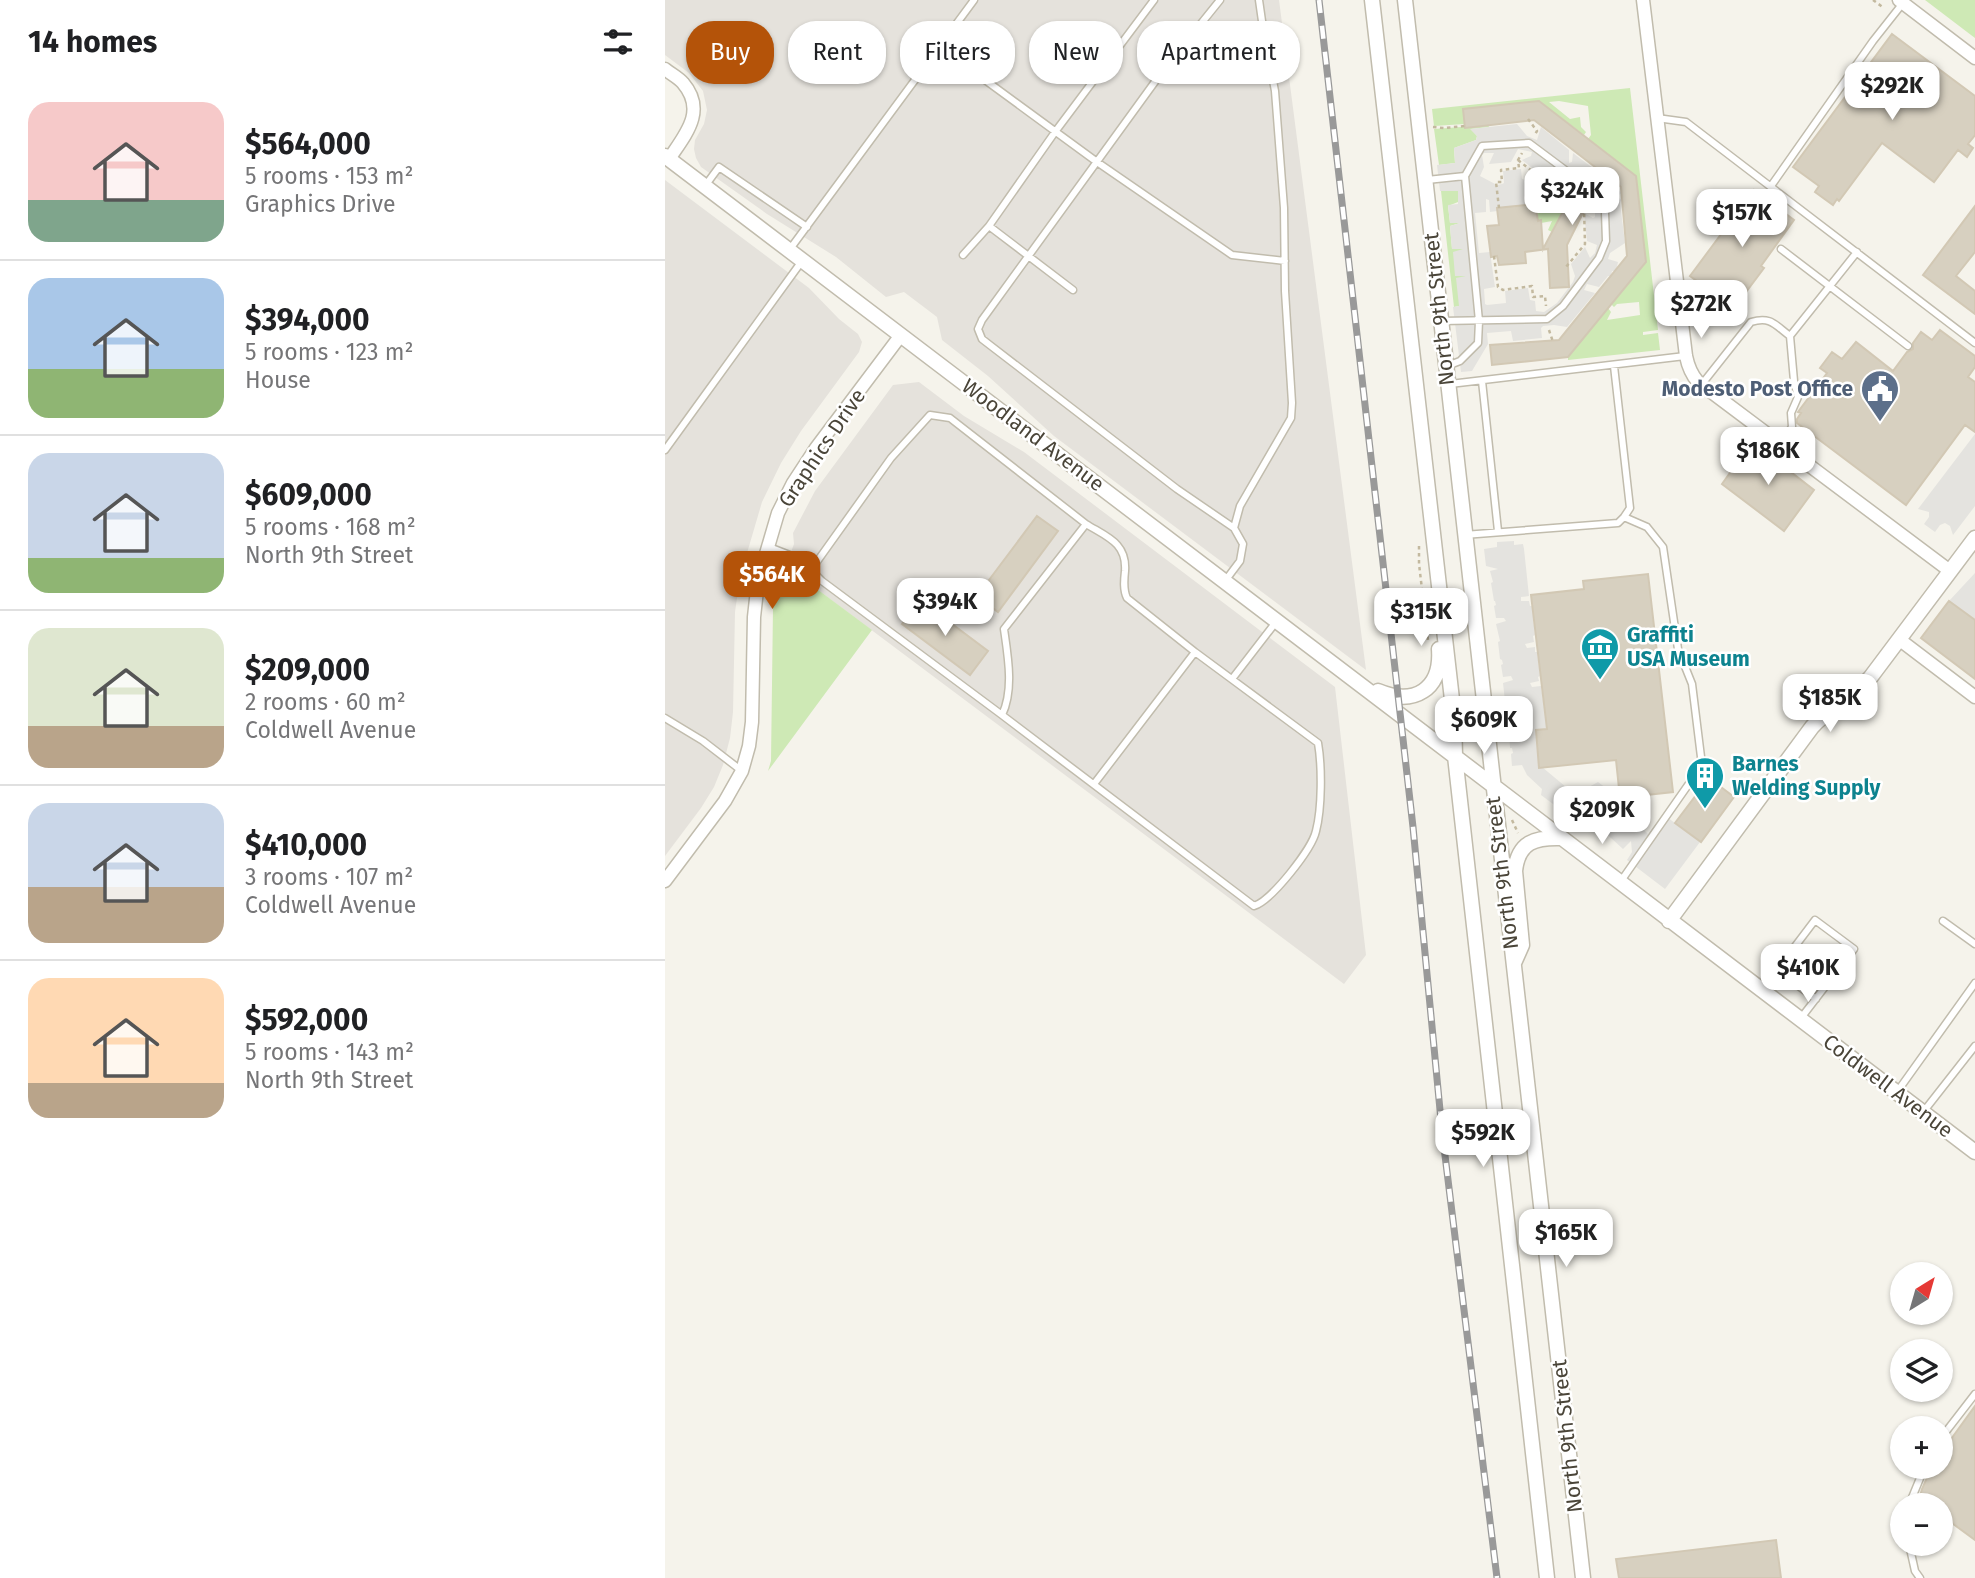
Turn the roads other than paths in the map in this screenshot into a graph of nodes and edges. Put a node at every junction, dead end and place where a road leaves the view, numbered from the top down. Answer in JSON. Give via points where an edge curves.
{"nodes":[{"id":1,"x":974,"y":0,"type":"edge"},
{"id":2,"x":1154,"y":0,"type":"edge"},
{"id":3,"x":1220,"y":0,"type":"edge"},
{"id":4,"x":1259,"y":0,"type":"edge"},
{"id":5,"x":1372,"y":0,"type":"edge"},
{"id":6,"x":1405,"y":0,"type":"edge"},
{"id":7,"x":1643,"y":0,"type":"edge"},
{"id":8,"x":1901,"y":2,"type":"edge"},
{"id":9,"x":959,"y":21,"type":"edge"},
{"id":10,"x":1975,"y":58,"type":"edge"},
{"id":11,"x":665,"y":69,"type":"edge"},
{"id":12,"x":913,"y":84,"type":"edge"},
{"id":13,"x":990,"y":84,"type":"edge"},
{"id":14,"x":1657,"y":118,"type":"junction"},
{"id":15,"x":1055,"y":132,"type":"junction"},
{"id":16,"x":667,"y":158,"type":"edge"},
{"id":17,"x":1097,"y":162,"type":"junction"},
{"id":18,"x":1465,"y":176,"type":"junction"},
{"id":19,"x":1425,"y":180,"type":"junction"},
{"id":20,"x":705,"y":186,"type":"junction"},
{"id":21,"x":1771,"y":186,"type":"junction"},
{"id":22,"x":989,"y":226,"type":"junction"},
{"id":23,"x":807,"y":227,"type":"junction"},
{"id":24,"x":1781,"y":249,"type":"dead end"},
{"id":25,"x":790,"y":250,"type":"junction"},
{"id":26,"x":1857,"y":252,"type":"junction"},
{"id":27,"x":963,"y":255,"type":"dead end"},
{"id":28,"x":1028,"y":256,"type":"junction"},
{"id":29,"x":803,"y":259,"type":"junction"},
{"id":30,"x":1285,"y":261,"type":"junction"},
{"id":31,"x":1830,"y":286,"type":"junction"},
{"id":32,"x":1073,"y":290,"type":"dead end"},
{"id":33,"x":1441,"y":321,"type":"junction"},
{"id":34,"x":1479,"y":321,"type":"junction"},
{"id":35,"x":901,"y":335,"type":"junction"},
{"id":36,"x":1790,"y":336,"type":"junction"},
{"id":37,"x":1975,"y":343,"type":"edge"},
{"id":38,"x":1908,"y":346,"type":"dead end"},
{"id":39,"x":1686,"y":356,"type":"junction"},
{"id":40,"x":1446,"y":366,"type":"junction"},
{"id":41,"x":1614,"y":366,"type":"junction"},
{"id":42,"x":1482,"y":381,"type":"junction"},
{"id":43,"x":1448,"y":384,"type":"junction"},
{"id":44,"x":1702,"y":385,"type":"junction"},
{"id":45,"x":1780,"y":445,"type":"junction"},
{"id":46,"x":665,"y":450,"type":"edge"},
{"id":47,"x":1624,"y":517,"type":"junction"},
{"id":48,"x":1086,"y":524,"type":"junction"},
{"id":49,"x":1234,"y":528,"type":"junction"},
{"id":50,"x":1498,"y":531,"type":"junction"},
{"id":51,"x":1464,"y":535,"type":"junction"},
{"id":52,"x":1975,"y":538,"type":"edge"},
{"id":53,"x":767,"y":547,"type":"junction"},
{"id":54,"x":811,"y":569,"type":"junction"},
{"id":55,"x":1950,"y":571,"type":"junction"},
{"id":56,"x":1438,"y":579,"type":"junction"},
{"id":57,"x":1225,"y":581,"type":"junction"},
{"id":58,"x":1277,"y":621,"type":"junction"},
{"id":59,"x":1900,"y":640,"type":"junction"},
{"id":60,"x":1195,"y":652,"type":"junction"},
{"id":61,"x":1233,"y":679,"type":"junction"},
{"id":62,"x":1360,"y":683,"type":"junction"},
{"id":63,"x":1975,"y":697,"type":"edge"},
{"id":64,"x":1002,"y":715,"type":"junction"},
{"id":65,"x":1400,"y":715,"type":"joint"},
{"id":66,"x":665,"y":718,"type":"edge"},
{"id":67,"x":1455,"y":756,"type":"junction"},
{"id":68,"x":742,"y":771,"type":"junction"},
{"id":69,"x":1094,"y":784,"type":"junction"},
{"id":70,"x":1492,"y":784,"type":"junction"},
{"id":71,"x":1562,"y":838,"type":"junction"},
{"id":72,"x":665,"y":881,"type":"edge"},
{"id":73,"x":1620,"y":883,"type":"junction"},
{"id":74,"x":1669,"y":921,"type":"junction"},
{"id":75,"x":1943,"y":921,"type":"dead end"},
{"id":76,"x":1975,"y":944,"type":"edge"},
{"id":77,"x":1513,"y":965,"type":"junction"},
{"id":78,"x":1777,"y":970,"type":"junction"},
{"id":79,"x":1975,"y":983,"type":"edge"},
{"id":80,"x":1762,"y":990,"type":"junction"},
{"id":81,"x":1816,"y":999,"type":"junction"},
{"id":82,"x":1800,"y":1019,"type":"junction"},
{"id":83,"x":1975,"y":1046,"type":"edge"},
{"id":84,"x":1897,"y":1093,"type":"junction"},
{"id":85,"x":1923,"y":1113,"type":"junction"},
{"id":86,"x":1975,"y":1152,"type":"edge"},
{"id":87,"x":1975,"y":1394,"type":"edge"},
{"id":88,"x":1953,"y":1422,"type":"edge"},
{"id":89,"x":1912,"y":1556,"type":"edge"},
{"id":90,"x":1547,"y":1578,"type":"edge"},
{"id":91,"x":1583,"y":1578,"type":"edge"},
{"id":92,"x":1920,"y":1578,"type":"edge"}],
"edges":[{"from":1,"to":9,"type":"lane"},
{"from":2,"to":15,"type":"lane"},
{"from":3,"to":17,"type":"lane"},
{"from":4,"to":30,"type":"lane","via":[[1275,91]]},
{"from":5,"to":56,"type":"street","name":"North 9th Street"},
{"from":6,"to":19,"type":"street","name":"North 9th Street"},
{"from":7,"to":14,"type":"street"},
{"from":8,"to":10,"type":"street"},
{"from":8,"to":21,"type":"lane"},
{"from":11,"to":16,"type":"street","via":[[683,83],[694,101],[693,122]]},
{"from":12,"to":23,"type":"lane"},
{"from":13,"to":15,"type":"lane"},
{"from":14,"to":21,"type":"lane","via":[[1686,122]]},
{"from":14,"to":39,"type":"street"},
{"from":15,"to":17,"type":"lane"},
{"from":15,"to":22,"type":"lane"},
{"from":16,"to":20,"type":"street","name":"Woodland Avenue"},
{"from":17,"to":28,"type":"lane"},
{"from":17,"to":30,"type":"lane","via":[[1233,255]]},
{"from":18,"to":19,"type":"lane"},
{"from":18,"to":34,"type":"lane"},
{"from":18,"to":34,"type":"lane","via":[[1482,146],[1529,143],[1592,190],[1605,212],[1606,242],[1599,258],[1563,306],[1547,319]]},
{"from":19,"to":33,"type":"street","name":"North 9th Street"},
{"from":20,"to":23,"type":"lane","via":[[719,167]]},
{"from":20,"to":25,"type":"street","name":"Woodland Avenue"},
{"from":21,"to":26,"type":"lane"},
{"from":22,"to":27,"type":"lane"},
{"from":22,"to":28,"type":"lane"},
{"from":23,"to":25,"type":"lane"},
{"from":24,"to":31,"type":"lane"},
{"from":25,"to":29,"type":"street","name":"Woodland Avenue"},
{"from":26,"to":31,"type":"lane"},
{"from":26,"to":37,"type":"lane"},
{"from":28,"to":32,"type":"lane"},
{"from":28,"to":49,"type":"lane","via":[[982,320],[978,329],[982,339]]},
{"from":29,"to":35,"type":"street","name":"Woodland Avenue"},
{"from":29,"to":46,"type":"lane"},
{"from":30,"to":49,"type":"lane","via":[[1291,418],[1240,506]]},
{"from":31,"to":36,"type":"lane"},
{"from":31,"to":38,"type":"lane"},
{"from":33,"to":34,"type":"lane"},
{"from":33,"to":40,"type":"street","name":"North 9th Street"},
{"from":34,"to":40,"type":"lane","via":[[1478,343],[1459,361]]},
{"from":35,"to":53,"type":"street","name":"Graphics Drive","via":[[793,483]]},
{"from":35,"to":57,"type":"street","name":"Woodland Avenue"},
{"from":36,"to":44,"type":"lane","via":[[1769,320],[1751,322]]},
{"from":36,"to":45,"type":"lane","via":[[1798,397],[1791,413],[1792,427]]},
{"from":39,"to":41,"type":"lane"},
{"from":39,"to":44,"type":"street","via":[[1693,376]]},
{"from":40,"to":43,"type":"street","name":"North 9th Street"},
{"from":41,"to":42,"type":"lane"},
{"from":41,"to":47,"type":"lane","via":[[1630,508]]},
{"from":42,"to":43,"type":"lane"},
{"from":42,"to":50,"type":"lane"},
{"from":43,"to":51,"type":"street","name":"North 9th Street"},
{"from":44,"to":45,"type":"street"},
{"from":45,"to":55,"type":"street"},
{"from":47,"to":50,"type":"lane","via":[[1618,523]]},
{"from":47,"to":73,"type":"lane","via":[[1647,527],[1664,547],[1678,649],[1692,684],[1702,765]]},
{"from":48,"to":54,"type":"lane","via":[[950,418],[930,415],[891,458]]},
{"from":48,"to":60,"type":"lane","via":[[1121,548],[1126,558],[1127,598]]},
{"from":48,"to":64,"type":"lane","via":[[1004,629],[1009,686]]},
{"from":49,"to":57,"type":"lane","via":[[1242,552]]},
{"from":50,"to":51,"type":"lane"},
{"from":51,"to":70,"type":"street","name":"North 9th Street"},
{"from":52,"to":55,"type":"street"},
{"from":53,"to":54,"type":"lane","via":[[800,559]]},
{"from":53,"to":68,"type":"street","name":"Graphics Drive","via":[[758,581],[752,722]]},
{"from":54,"to":64,"type":"lane"},
{"from":55,"to":59,"type":"street"},
{"from":56,"to":62,"type":"street","via":[[1433,586],[1439,654],[1431,685],[1419,694],[1398,697]]},
{"from":56,"to":67,"type":"street","name":"North 9th Street"},
{"from":57,"to":58,"type":"street","name":"Woodland Avenue"},
{"from":58,"to":61,"type":"lane"},
{"from":58,"to":62,"type":"street","name":"Woodland Avenue"},
{"from":59,"to":63,"type":"street"},
{"from":59,"to":74,"type":"street","via":[[1862,687],[1812,727]]},
{"from":60,"to":61,"type":"lane"},
{"from":60,"to":69,"type":"lane"},
{"from":61,"to":69,"type":"lane","via":[[1318,743],[1320,755],[1316,834],[1287,878],[1263,903],[1254,905]]},
{"from":62,"to":65,"type":"street","name":"Woodland Avenue"},
{"from":64,"to":69,"type":"lane"},
{"from":65,"to":67,"type":"street","name":"Coldwell Avenue"},
{"from":66,"to":68,"type":"lane"},
{"from":67,"to":70,"type":"street","name":"Coldwell Avenue"},
{"from":67,"to":90,"type":"street","name":"North 9th Street"},
{"from":68,"to":72,"type":"street","name":"Graphics Drive"},
{"from":70,"to":71,"type":"street","name":"Coldwell Avenue"},
{"from":70,"to":77,"type":"street","name":"North 9th Street"},
{"from":71,"to":73,"type":"street","name":"Coldwell Avenue"},
{"from":71,"to":77,"type":"street","via":[[1535,841],[1516,860],[1522,945]]},
{"from":73,"to":74,"type":"street","name":"Coldwell Avenue"},
{"from":74,"to":80,"type":"street","name":"Coldwell Avenue"},
{"from":75,"to":76,"type":"lane"},
{"from":77,"to":91,"type":"street","name":"North 9th Street"},
{"from":78,"to":80,"type":"lane"},
{"from":78,"to":81,"type":"lane"},
{"from":78,"to":81,"type":"lane","via":[[1815,920],[1854,949]]},
{"from":79,"to":84,"type":"lane"},
{"from":80,"to":82,"type":"street","name":"Coldwell Avenue"},
{"from":81,"to":82,"type":"lane"},
{"from":82,"to":84,"type":"street","name":"Coldwell Avenue"},
{"from":83,"to":85,"type":"lane"},
{"from":84,"to":85,"type":"street","name":"Coldwell Avenue"},
{"from":85,"to":86,"type":"street","name":"Coldwell Avenue"},
{"from":87,"to":88,"type":"lane"},
{"from":89,"to":92,"type":"lane"}]}
